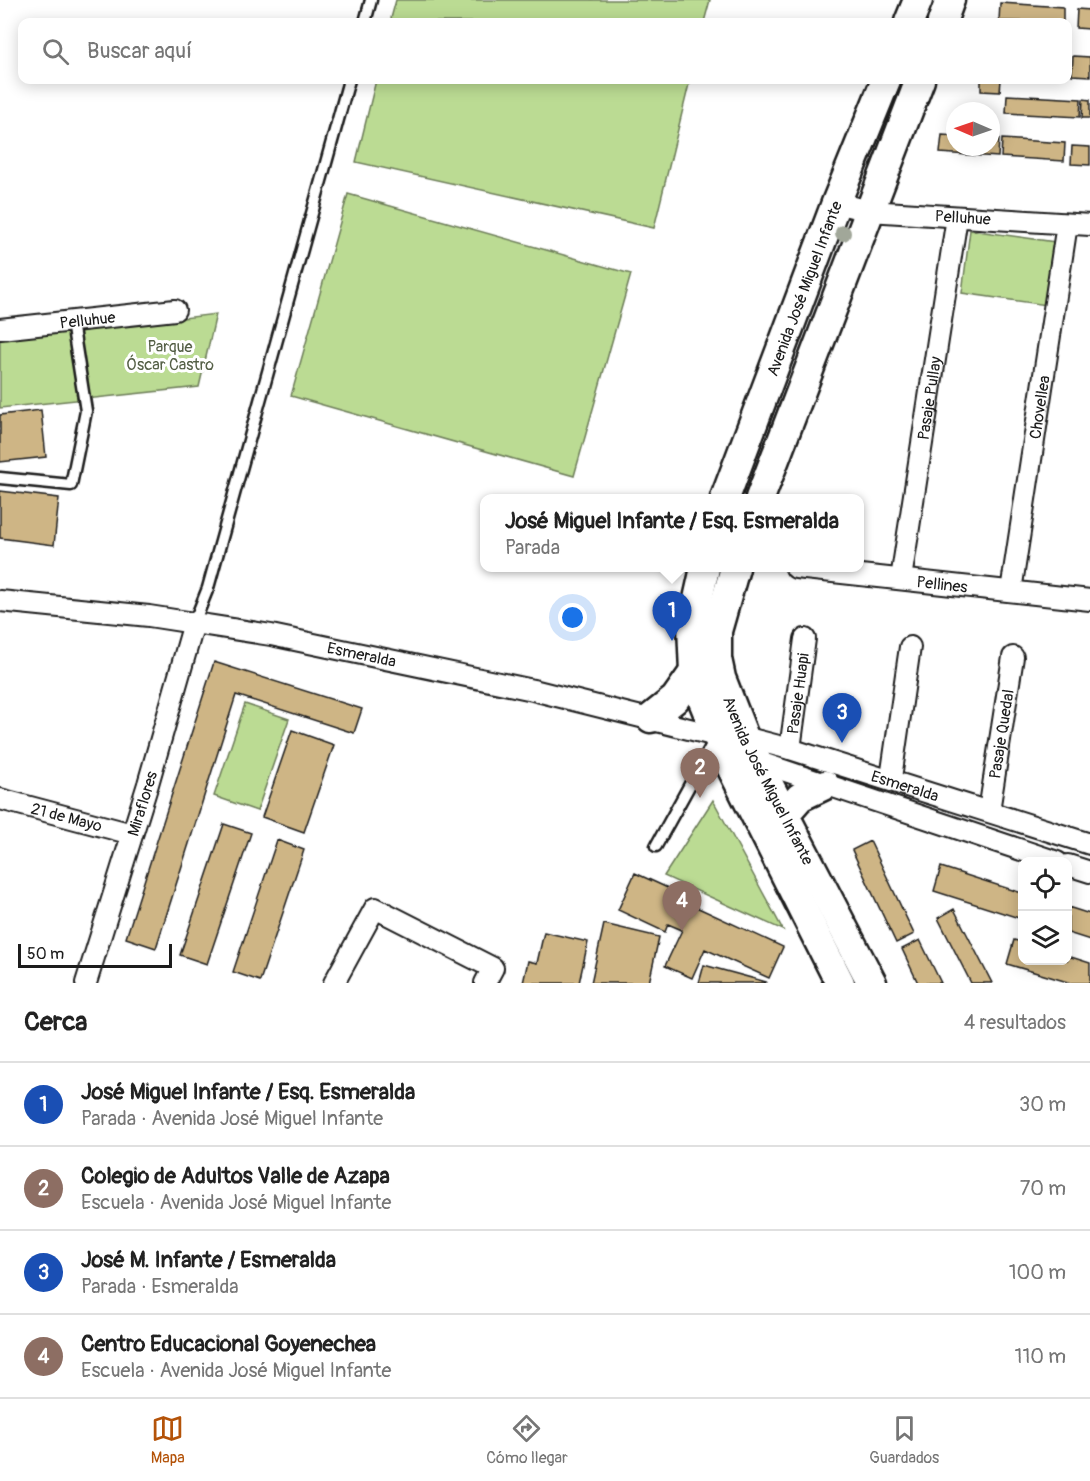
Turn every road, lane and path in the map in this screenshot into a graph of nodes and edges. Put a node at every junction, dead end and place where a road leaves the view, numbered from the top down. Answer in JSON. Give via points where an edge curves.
{"nodes":[{"id":1,"x":371,"y":0,"type":"edge"},
{"id":2,"x":918,"y":0,"type":"edge"},
{"id":3,"x":950,"y":0,"type":"edge"},
{"id":4,"x":366,"y":18,"type":"edge"},
{"id":5,"x":911,"y":18,"type":"edge"},
{"id":6,"x":943,"y":18,"type":"edge"},
{"id":7,"x":348,"y":84,"type":"edge"},
{"id":8,"x":884,"y":84,"type":"edge"},
{"id":9,"x":918,"y":84,"type":"edge"},
{"id":10,"x":836,"y":203,"type":"junction"},
{"id":11,"x":868,"y":211,"type":"junction"},
{"id":12,"x":957,"y":217,"type":"junction"},
{"id":13,"x":1067,"y":224,"type":"junction"},
{"id":14,"x":1090,"y":225,"type":"edge"},
{"id":15,"x":175,"y":310,"type":"dead end"},
{"id":16,"x":72,"y":322,"type":"junction"},
{"id":17,"x":0,"y":329,"type":"edge"},
{"id":18,"x":0,"y":478,"type":"edge"},
{"id":19,"x":727,"y":494,"type":"edge"},
{"id":20,"x":762,"y":494,"type":"edge"},
{"id":21,"x":704,"y":572,"type":"edge"},
{"id":22,"x":734,"y":572,"type":"edge"},
{"id":23,"x":840,"y":572,"type":"edge"},
{"id":24,"x":901,"y":579,"type":"junction"},
{"id":25,"x":1011,"y":591,"type":"junction"},
{"id":26,"x":1090,"y":600,"type":"edge"},
{"id":27,"x":0,"y":602,"type":"edge"},
{"id":28,"x":195,"y":623,"type":"junction"},
{"id":29,"x":805,"y":639,"type":"dead end"},
{"id":30,"x":910,"y":647,"type":"dead end"},
{"id":31,"x":1013,"y":657,"type":"dead end"},
{"id":32,"x":694,"y":672,"type":"junction"},
{"id":33,"x":651,"y":718,"type":"junction"},
{"id":34,"x":730,"y":736,"type":"junction"},
{"id":35,"x":790,"y":748,"type":"junction"},
{"id":36,"x":759,"y":764,"type":"junction"},
{"id":37,"x":891,"y":778,"type":"junction"},
{"id":38,"x":825,"y":785,"type":"junction"},
{"id":39,"x":0,"y":799,"type":"edge"},
{"id":40,"x":989,"y":811,"type":"junction"},
{"id":41,"x":786,"y":814,"type":"junction"},
{"id":42,"x":132,"y":834,"type":"junction"},
{"id":43,"x":1090,"y":841,"type":"edge"},
{"id":44,"x":656,"y":846,"type":"dead end"},
{"id":45,"x":1045,"y":857,"type":"edge"},
{"id":46,"x":1072,"y":866,"type":"edge"},
{"id":47,"x":1090,"y":872,"type":"edge"},
{"id":48,"x":489,"y":975,"type":"edge"},
{"id":49,"x":86,"y":983,"type":"edge"},
{"id":50,"x":334,"y":983,"type":"edge"},
{"id":51,"x":840,"y":983,"type":"edge"},
{"id":52,"x":872,"y":983,"type":"edge"}],
"edges":[{"from":1,"to":4,"type":"lane"},
{"from":2,"to":5,"type":"main road"},
{"from":3,"to":6,"type":"main road"},
{"from":7,"to":28,"type":"lane"},
{"from":8,"to":10,"type":"main road","name":"Avenida José Miguel Infante"},
{"from":9,"to":11,"type":"main road","name":"Avenida José Miguel Infante"},
{"from":10,"to":11,"type":"street","name":"Pelluhue"},
{"from":10,"to":19,"type":"main road","name":"Avenida José Miguel Infante"},
{"from":11,"to":12,"type":"street","name":"Pelluhue"},
{"from":11,"to":20,"type":"main road","name":"Avenida José Miguel Infante"},
{"from":12,"to":13,"type":"street","name":"Pelluhue"},
{"from":12,"to":24,"type":"street","name":"Pasaje Pullay"},
{"from":13,"to":14,"type":"street","name":"Pelluhue"},
{"from":13,"to":25,"type":"street","name":"Chovellea"},
{"from":15,"to":16,"type":"street","name":"Pelluhue"},
{"from":16,"to":17,"type":"street","name":"Pelluhue"},
{"from":16,"to":18,"type":"lane","via":[[86,411],[71,485]]},
{"from":21,"to":32,"type":"main road","name":"Avenida José Miguel Infante","via":[[692,626]]},
{"from":22,"to":34,"type":"main road","name":"Avenida José Miguel Infante","via":[[720,617],[717,659]]},
{"from":23,"to":24,"type":"street","name":"Pellines"},
{"from":24,"to":25,"type":"street","name":"Pellines"},
{"from":25,"to":26,"type":"street","name":"Pellines"},
{"from":27,"to":28,"type":"street","name":"Esmeralda"},
{"from":28,"to":33,"type":"street","name":"Esmeralda","via":[[425,666]]},
{"from":28,"to":42,"type":"street","name":"Miraflores"},
{"from":29,"to":35,"type":"street","name":"Pasaje Huapi"},
{"from":30,"to":37,"type":"street"},
{"from":31,"to":40,"type":"street","name":"Pasaje Quedal"},
{"from":32,"to":33,"type":"main road","via":[[675,699]]},
{"from":32,"to":34,"type":"main road","name":"Avenida José Miguel Infante"},
{"from":33,"to":34,"type":"street","name":"Esmeralda"},
{"from":34,"to":35,"type":"street","name":"Esmeralda"},
{"from":34,"to":36,"type":"main road","name":"Avenida José Miguel Infante"},
{"from":34,"to":44,"type":"lane"},
{"from":34,"to":51,"type":"main road","name":"Avenida José Miguel Infante"},
{"from":35,"to":37,"type":"street","name":"Esmeralda"},
{"from":36,"to":38,"type":"street","name":"Esmeralda"},
{"from":36,"to":41,"type":"main road","name":"Avenida José Miguel Infante"},
{"from":37,"to":40,"type":"street","name":"Esmeralda"},
{"from":38,"to":41,"type":"main road","via":[[800,797]]},
{"from":38,"to":45,"type":"street","name":"Esmeralda"},
{"from":39,"to":42,"type":"street","name":"21 de Mayo"},
{"from":40,"to":43,"type":"street","name":"Esmeralda"},
{"from":41,"to":52,"type":"main road","name":"Avenida José Miguel Infante"},
{"from":42,"to":49,"type":"street","name":"Miraflores"},
{"from":46,"to":47,"type":"street"},
{"from":48,"to":50,"type":"street","via":[[375,908]]}]}
